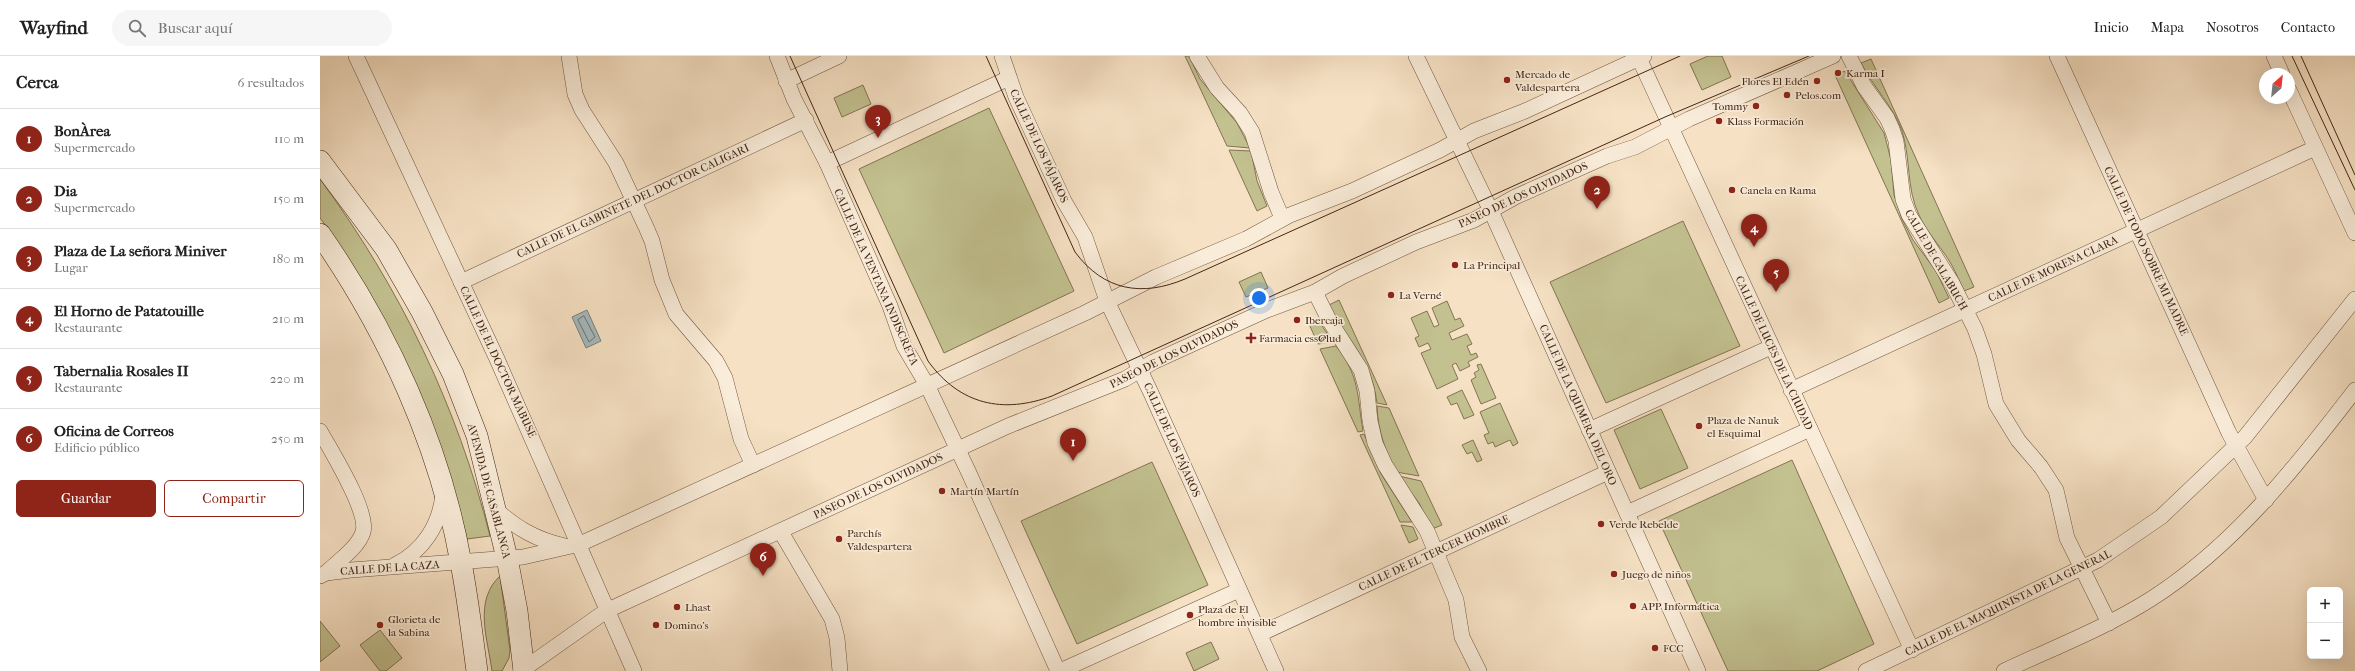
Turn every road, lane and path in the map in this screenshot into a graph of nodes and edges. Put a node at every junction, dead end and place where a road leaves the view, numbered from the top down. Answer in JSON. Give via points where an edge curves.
{"nodes":[{"id":1,"x":356,"y":56,"type":"edge"},
{"id":2,"x":569,"y":56,"type":"edge"},
{"id":3,"x":777,"y":56,"type":"edge"},
{"id":4,"x":839,"y":56,"type":"edge"},
{"id":5,"x":1002,"y":56,"type":"edge"},
{"id":6,"x":1197,"y":56,"type":"edge"},
{"id":7,"x":1416,"y":56,"type":"edge"},
{"id":8,"x":1833,"y":56,"type":"edge"},
{"id":9,"x":1849,"y":56,"type":"edge"},
{"id":10,"x":2057,"y":56,"type":"edge"},
{"id":11,"x":2274,"y":56,"type":"edge"},
{"id":12,"x":1640,"y":57,"type":"edge"},
{"id":13,"x":2279,"y":68,"type":"edge"},
{"id":14,"x":1009,"y":78,"type":"junction"},
{"id":15,"x":786,"y":81,"type":"junction"},
{"id":16,"x":2295,"y":103,"type":"edge"},
{"id":17,"x":806,"y":120,"type":"junction"},
{"id":18,"x":1670,"y":129,"type":"junction"},
{"id":19,"x":1457,"y":140,"type":"junction"},
{"id":20,"x":2315,"y":148,"type":"junction"},
{"id":21,"x":320,"y":161,"type":"edge"},
{"id":22,"x":827,"y":163,"type":"junction"},
{"id":23,"x":634,"y":201,"type":"junction"},
{"id":24,"x":1491,"y":211,"type":"junction"},
{"id":25,"x":1282,"y":218,"type":"junction"},
{"id":26,"x":2137,"y":230,"type":"junction"},
{"id":27,"x":2355,"y":233,"type":"edge"},
{"id":28,"x":320,"y":234,"type":"edge"},
{"id":29,"x":461,"y":282,"type":"junction"},
{"id":30,"x":1315,"y":292,"type":"junction"},
{"id":31,"x":2355,"y":299,"type":"edge"},
{"id":32,"x":1107,"y":301,"type":"junction"},
{"id":33,"x":1965,"y":310,"type":"junction"},
{"id":34,"x":1771,"y":347,"type":"junction"},
{"id":35,"x":1140,"y":370,"type":"junction"},
{"id":36,"x":927,"y":385,"type":"junction"},
{"id":37,"x":1792,"y":390,"type":"junction"},
{"id":38,"x":2355,"y":390,"type":"edge"},
{"id":39,"x":1810,"y":429,"type":"junction"},
{"id":40,"x":1589,"y":430,"type":"junction"},
{"id":41,"x":320,"y":431,"type":"edge"},
{"id":42,"x":2235,"y":447,"type":"junction"},
{"id":43,"x":957,"y":449,"type":"junction"},
{"id":44,"x":753,"y":465,"type":"junction"},
{"id":45,"x":1608,"y":472,"type":"junction"},
{"id":46,"x":443,"y":489,"type":"junction"},
{"id":47,"x":2266,"y":500,"type":"junction"},
{"id":48,"x":495,"y":509,"type":"junction"},
{"id":49,"x":1627,"y":513,"type":"junction"},
{"id":50,"x":781,"y":532,"type":"junction"},
{"id":51,"x":575,"y":546,"type":"junction"},
{"id":52,"x":1436,"y":552,"type":"junction"},
{"id":53,"x":507,"y":558,"type":"junction"},
{"id":54,"x":461,"y":562,"type":"junction"},
{"id":55,"x":392,"y":566,"type":"junction"},
{"id":56,"x":2082,"y":568,"type":"junction"},
{"id":57,"x":323,"y":574,"type":"edge"},
{"id":58,"x":1239,"y":590,"type":"junction"},
{"id":59,"x":606,"y":611,"type":"junction"},
{"id":60,"x":2109,"y":622,"type":"junction"},
{"id":61,"x":1260,"y":634,"type":"junction"},
{"id":62,"x":1912,"y":650,"type":"junction"},
{"id":63,"x":523,"y":670,"type":"edge"},
{"id":64,"x":477,"y":671,"type":"edge"},
{"id":65,"x":634,"y":671,"type":"edge"},
{"id":66,"x":840,"y":671,"type":"edge"},
{"id":67,"x":1059,"y":671,"type":"edge"},
{"id":68,"x":1276,"y":671,"type":"edge"},
{"id":69,"x":1479,"y":671,"type":"edge"},
{"id":70,"x":1698,"y":671,"type":"edge"},
{"id":71,"x":1866,"y":671,"type":"edge"},
{"id":72,"x":2004,"y":671,"type":"edge"}],
"edges":[{"from":1,"to":29,"type":"street","name":"CALLE DE EL DOCTOR MABUSE"},
{"from":2,"to":23,"type":"street","via":[[575,94],[582,110],[614,158]]},
{"from":3,"to":15,"type":"street","name":"CALLE DE LA VENTANA INDISCRETA"},
{"from":4,"to":15,"type":"street"},
{"from":5,"to":14,"type":"street","name":"CALLE DE LOS PÁJAROS"},
{"from":6,"to":25,"type":"street","via":[[1217,88],[1240,113],[1252,132],[1269,187]]},
{"from":7,"to":19,"type":"street"},
{"from":8,"to":18,"type":"street","name":"PASEO DE LOS OLVIDADOS"},
{"from":9,"to":33,"type":"street","name":"CALLE DE CALABUCH","via":[[1864,86],[1892,129],[1896,141],[1903,199],[1909,215],[1952,283]]},
{"from":10,"to":26,"type":"street","name":"CALLE DE TODO SOBRE MI MADRE"},
{"from":11,"to":13,"type":"street"},
{"from":12,"to":18,"type":"street","name":"CALLE DE LUCES DE LA CIUDAD"},
{"from":12,"to":19,"type":"street"},
{"from":14,"to":22,"type":"street"},
{"from":14,"to":32,"type":"street","name":"CALLE DE LOS PÁJAROS","via":[[1012,90],[1060,193],[1085,237]]},
{"from":15,"to":17,"type":"street","name":"CALLE DE LA VENTANA INDISCRETA"},
{"from":16,"to":20,"type":"street"},
{"from":17,"to":22,"type":"street","name":"CALLE DE LA VENTANA INDISCRETA"},
{"from":17,"to":23,"type":"street","name":"CALLE DE EL GABINETE DEL DOCTOR CALIGARI"},
{"from":18,"to":24,"type":"street","name":"PASEO DE LOS OLVIDADOS","via":[[1515,197]]},
{"from":18,"to":34,"type":"street","name":"CALLE DE LUCES DE LA CIUDAD"},
{"from":19,"to":24,"type":"street","name":"CALLE DE LA QUIMERA DEL ORO"},
{"from":19,"to":25,"type":"street","via":[[1352,190]]},
{"from":20,"to":26,"type":"street","name":"CALLE DE MORENA CLARA"},
{"from":20,"to":27,"type":"street"},
{"from":21,"to":48,"type":"main road","name":"AVENIDA DE CASABLANCA","via":[[386,248],[422,312],[453,374],[477,436]]},
{"from":22,"to":36,"type":"street","name":"CALLE DE LA VENTANA INDISCRETA","via":[[890,306],[904,346]]},
{"from":23,"to":29,"type":"street","name":"CALLE DE EL GABINETE DEL DOCTOR CALIGARI"},
{"from":23,"to":44,"type":"street","via":[[652,241],[662,280],[676,314],[716,361],[725,378],[739,432]]},
{"from":24,"to":30,"type":"street","name":"PASEO DE LOS OLVIDADOS","via":[[1408,246]]},
{"from":24,"to":40,"type":"street","name":"CALLE DE LA QUIMERA DEL ORO"},
{"from":25,"to":32,"type":"street","via":[[1246,239]]},
{"from":26,"to":33,"type":"street","name":"CALLE DE MORENA CLARA"},
{"from":26,"to":42,"type":"street","name":"CALLE DE TODO SOBRE MI MADRE"},
{"from":28,"to":46,"type":"main road","via":[[366,305],[390,352],[416,409]]},
{"from":29,"to":51,"type":"street","name":"CALLE DE EL DOCTOR MABUSE"},
{"from":30,"to":35,"type":"street","name":"PASEO DE LOS OLVIDADOS","via":[[1267,310]]},
{"from":30,"to":52,"type":"street","via":[[1329,320],[1361,370],[1375,443],[1385,465],[1416,512]]},
{"from":31,"to":42,"type":"street","name":"CALLE DE EL MAQUINISTA DE LA GENERAL"},
{"from":32,"to":35,"type":"street","name":"CALLE DE LOS PÁJAROS"},
{"from":32,"to":36,"type":"street"},
{"from":33,"to":37,"type":"street","name":"CALLE DE MORENA CLARA"},
{"from":33,"to":56,"type":"street","name":"CALLE DE CALABUCH","via":[[1984,354],[1996,404],[2018,440],[2056,490],[2067,538]]},
{"from":34,"to":37,"type":"street","name":"CALLE DE LUCES DE LA CIUDAD"},
{"from":34,"to":40,"type":"street"},
{"from":35,"to":43,"type":"street","name":"PASEO DE LOS OLVIDADOS","via":[[1125,379],[1073,398]]},
{"from":35,"to":58,"type":"street","name":"CALLE DE LOS PÁJAROS"},
{"from":36,"to":43,"type":"street","name":"CALLE DE LA VENTANA INDISCRETA"},
{"from":36,"to":44,"type":"street"},
{"from":37,"to":39,"type":"street","name":"CALLE DE LUCES DE LA CIUDAD"},
{"from":38,"to":47,"type":"street","via":[[2297,466]]},
{"from":39,"to":49,"type":"street"},
{"from":39,"to":62,"type":"street","name":"CALLE DE LUCES DE LA CIUDAD"},
{"from":40,"to":45,"type":"street","name":"CALLE DE LA QUIMERA DEL ORO"},
{"from":41,"to":57,"type":"street","via":[[353,493],[363,514],[364,523],[358,542]]},
{"from":42,"to":47,"type":"street","name":"CALLE DE TODO SOBRE MI MADRE"},
{"from":42,"to":56,"type":"street","name":"CALLE DE EL MAQUINISTA DE LA GENERAL","via":[[2162,518],[2116,550]]},
{"from":43,"to":50,"type":"street","name":"PASEO DE LOS OLVIDADOS"},
{"from":43,"to":67,"type":"street","name":"CALLE DE LA VENTANA INDISCRETA"},
{"from":44,"to":51,"type":"street"},
{"from":45,"to":49,"type":"street","name":"CALLE DE LA QUIMERA DEL ORO"},
{"from":45,"to":52,"type":"street","name":"CALLE DE EL TERCER HOMBRE"},
{"from":46,"to":54,"type":"main road"},
{"from":46,"to":55,"type":"street","name":"CALLE DE LA CAZA","via":[[439,514],[433,529],[417,550]]},
{"from":47,"to":60,"type":"street","via":[[2201,562],[2151,599]]},
{"from":48,"to":51,"type":"street","via":[[529,535]]},
{"from":48,"to":53,"type":"main road","name":"AVENIDA DE CASABLANCA"},
{"from":49,"to":70,"type":"street","name":"CALLE DE LA QUIMERA DEL ORO"},
{"from":50,"to":59,"type":"street","name":"PASEO DE LOS OLVIDADOS"},
{"from":50,"to":66,"type":"street","via":[[832,618]]},
{"from":51,"to":53,"type":"street"},
{"from":51,"to":59,"type":"street","name":"CALLE DE EL DOCTOR MABUSE"},
{"from":52,"to":61,"type":"street","name":"CALLE DE EL TERCER HOMBRE"},
{"from":52,"to":69,"type":"street","via":[[1456,600],[1462,637]]},
{"from":53,"to":54,"type":"street"},
{"from":53,"to":63,"type":"main road","name":"AVENIDA DE CASABLANCA","via":[[517,611]]},
{"from":54,"to":55,"type":"street","name":"CALLE DE LA CAZA"},
{"from":54,"to":64,"type":"main road"},
{"from":55,"to":57,"type":"street","name":"CALLE DE LA CAZA"},
{"from":56,"to":60,"type":"street","name":"CALLE DE CALABUCH"},
{"from":56,"to":62,"type":"street","name":"CALLE DE EL MAQUINISTA DE LA GENERAL"},
{"from":58,"to":61,"type":"street","name":"CALLE DE LOS PÁJAROS"},
{"from":58,"to":67,"type":"street"},
{"from":59,"to":63,"type":"street","name":"PASEO DE LOS OLVIDADOS"},
{"from":59,"to":65,"type":"street","name":"CALLE DE EL DOCTOR MABUSE"},
{"from":60,"to":72,"type":"street"},
{"from":61,"to":68,"type":"street","name":"CALLE DE LOS PÁJAROS"},
{"from":62,"to":71,"type":"street","name":"CALLE DE EL MAQUINISTA DE LA GENERAL"}]}
